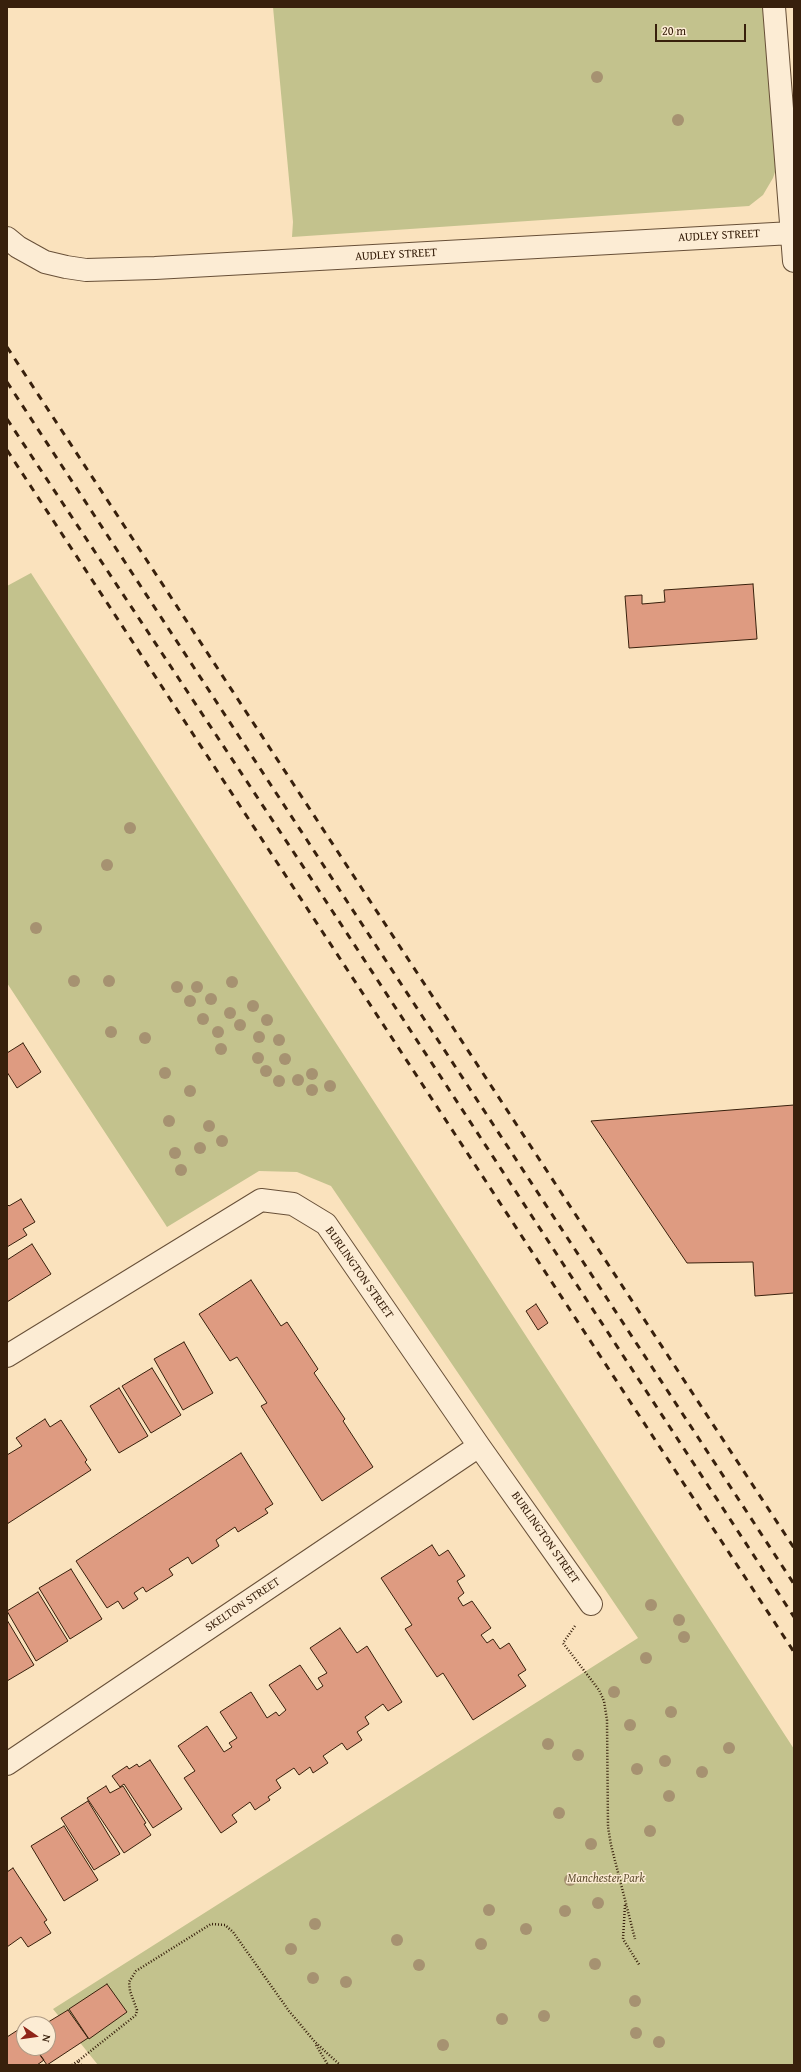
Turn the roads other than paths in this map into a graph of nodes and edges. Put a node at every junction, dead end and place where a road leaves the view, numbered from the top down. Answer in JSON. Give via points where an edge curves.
{"nodes":[{"id":1,"x":774,"y":7,"type":"edge"},
{"id":2,"x":792,"y":233,"type":"junction"},
{"id":3,"x":7,"y":238,"type":"edge"},
{"id":4,"x":794,"y":261,"type":"edge"},
{"id":5,"x":7,"y":1356,"type":"edge"},
{"id":6,"x":479,"y":1446,"type":"junction"},
{"id":7,"x":591,"y":1604,"type":"road end"},
{"id":8,"x":7,"y":1764,"type":"edge"}],
"edges":[{"from":1,"to":2,"type":"street"},
{"from":2,"to":3,"type":"street","name":"AUDLEY STREET","via":[[86,270],[45,262]]},
{"from":2,"to":4,"type":"street"},
{"from":5,"to":6,"type":"street","name":"BURLINGTON STREET","via":[[261,1200],[293,1204],[326,1224]]},
{"from":6,"to":7,"type":"street","name":"BURLINGTON STREET"},
{"from":6,"to":8,"type":"street","name":"SKELTON STREET"}]}
